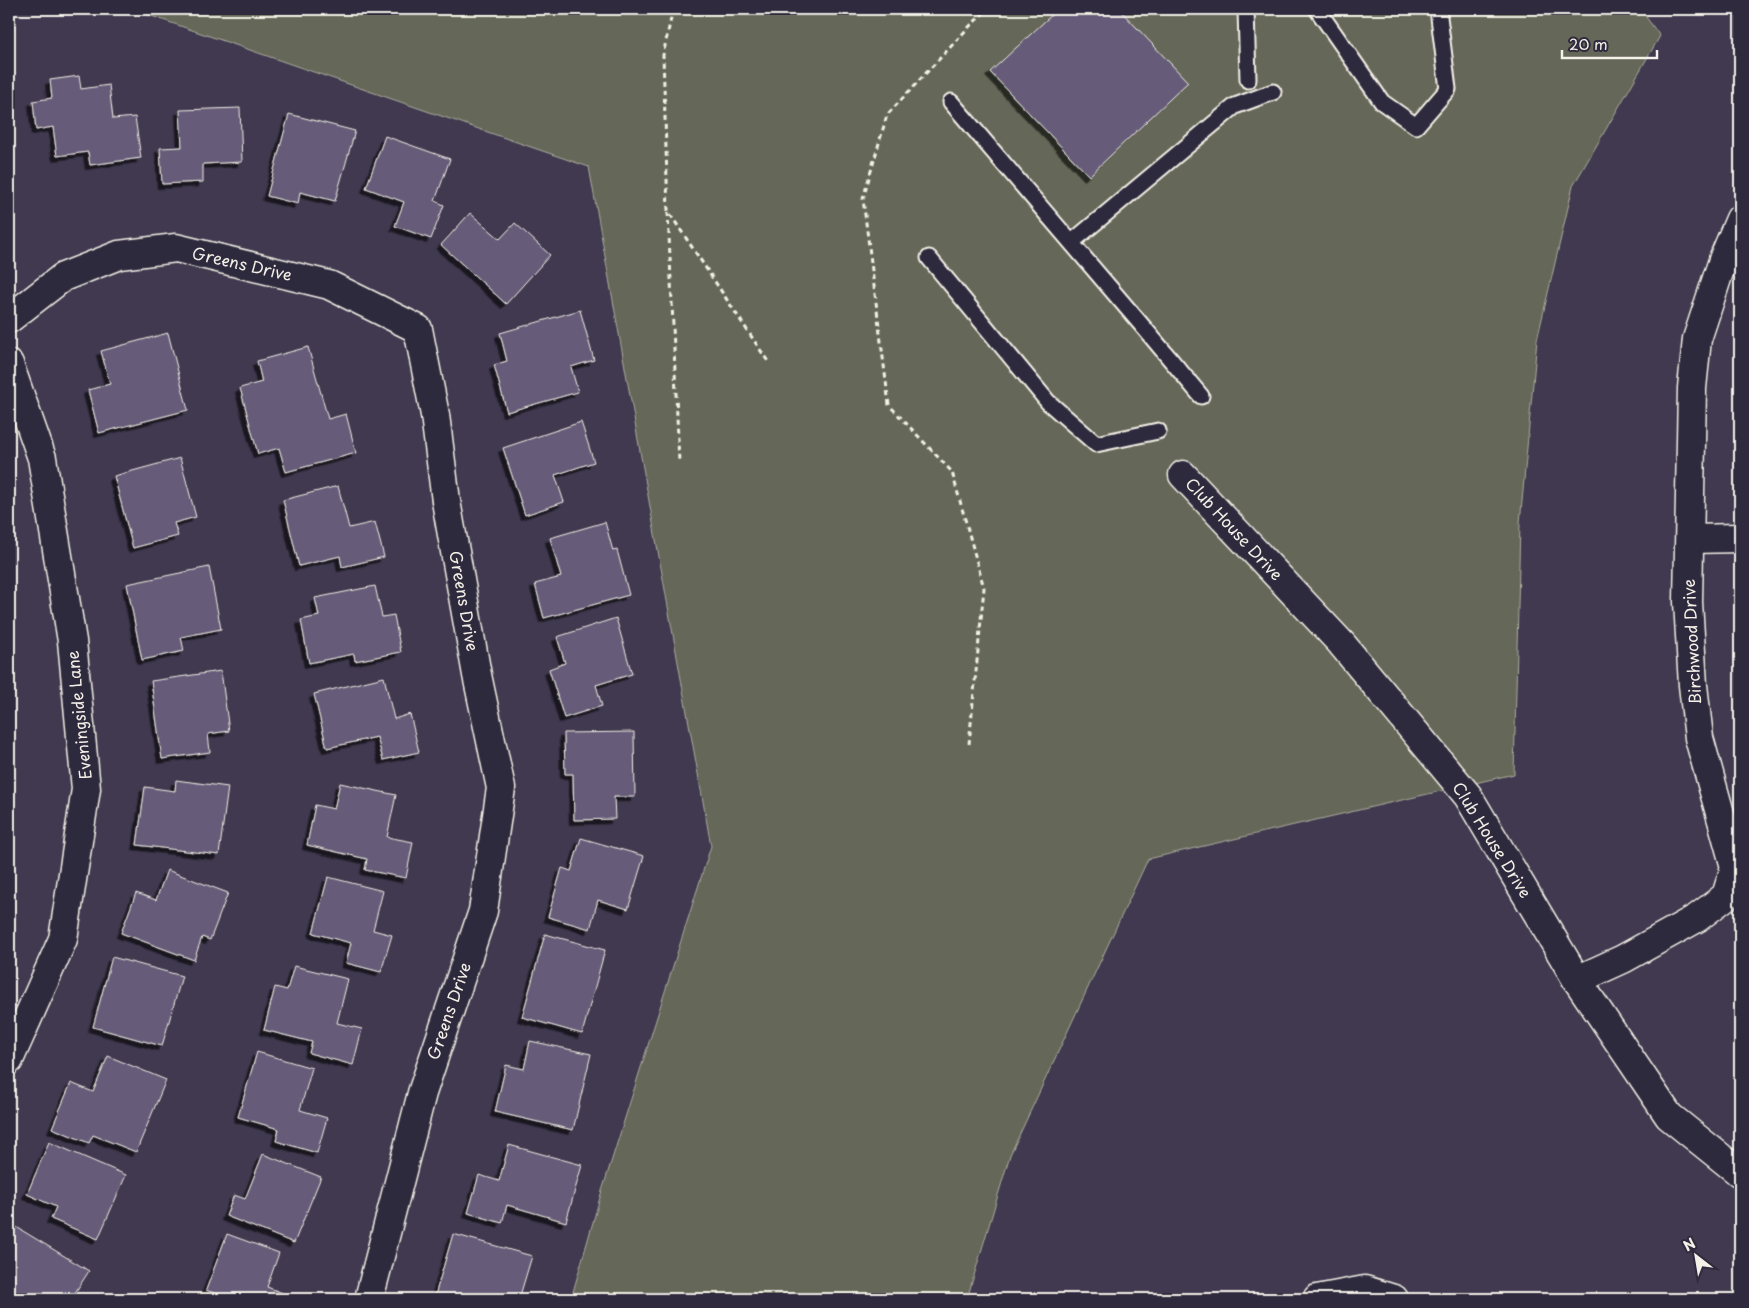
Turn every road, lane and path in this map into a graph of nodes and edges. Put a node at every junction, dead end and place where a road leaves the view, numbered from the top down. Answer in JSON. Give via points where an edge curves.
{"nodes":[{"id":1,"x":673,"y":9,"type":"edge"},
{"id":2,"x":988,"y":9,"type":"edge"},
{"id":3,"x":1246,"y":9,"type":"edge"},
{"id":4,"x":1317,"y":9,"type":"edge"},
{"id":5,"x":1438,"y":9,"type":"edge"},
{"id":6,"x":1248,"y":80,"type":"dead end"},
{"id":7,"x":1273,"y":92,"type":"dead end"},
{"id":8,"x":950,"y":102,"type":"dead end"},
{"id":9,"x":668,"y":211,"type":"junction"},
{"id":10,"x":1740,"y":219,"type":"edge"},
{"id":11,"x":1072,"y":242,"type":"junction"},
{"id":12,"x":928,"y":258,"type":"dead end"},
{"id":13,"x":9,"y":319,"type":"edge"},
{"id":14,"x":769,"y":363,"type":"dead end"},
{"id":15,"x":9,"y":364,"type":"edge"},
{"id":16,"x":1201,"y":396,"type":"dead end"},
{"id":17,"x":1158,"y":431,"type":"dead end"},
{"id":18,"x":679,"y":462,"type":"dead end"},
{"id":19,"x":1183,"y":474,"type":"dead end"},
{"id":20,"x":1740,"y":538,"type":"edge"},
{"id":21,"x":1690,"y":539,"type":"junction"},
{"id":22,"x":969,"y":744,"type":"dead end"},
{"id":23,"x":1578,"y":980,"type":"junction"},
{"id":24,"x":9,"y":1060,"type":"edge"},
{"id":25,"x":1740,"y":1173,"type":"edge"},
{"id":26,"x":369,"y":1299,"type":"edge"},
{"id":27,"x":1317,"y":1299,"type":"edge"},
{"id":28,"x":1394,"y":1299,"type":"edge"}],
"edges":[{"from":1,"to":9,"type":"path","via":[[663,55]]},
{"from":2,"to":22,"type":"path","via":[[886,115],[862,199],[889,405],[952,472],[984,588]]},
{"from":3,"to":6,"type":"lane"},
{"from":4,"to":5,"type":"lane","via":[[1382,102],[1416,126],[1448,89]]},
{"from":7,"to":11,"type":"lane","via":[[1235,106]]},
{"from":8,"to":11,"type":"lane"},
{"from":9,"to":14,"type":"path"},
{"from":9,"to":18,"type":"path"},
{"from":10,"to":21,"type":"street","name":"Birchwood Drive","via":[[1724,257],[1698,339],[1692,388]]},
{"from":11,"to":16,"type":"lane"},
{"from":12,"to":17,"type":"lane","via":[[1048,402],[1096,444]]},
{"from":13,"to":26,"type":"street","name":"Greens Drive","via":[[63,277],[119,255],[176,248],[329,285],[418,329],[477,675],[501,788],[483,911],[422,1093]]},
{"from":15,"to":24,"type":"street","name":"Eveningside Lane","via":[[42,458],[72,641],[86,789],[63,939]]},
{"from":19,"to":23,"type":"street","name":"Club House Drive","via":[[1341,643],[1468,796]]},
{"from":20,"to":21,"type":"street"},
{"from":21,"to":23,"type":"street","name":"Birchwood Drive","via":[[1688,602],[1699,738],[1735,867],[1726,896],[1697,918]]},
{"from":23,"to":25,"type":"street","name":"Club House Drive","via":[[1669,1116]]},
{"from":27,"to":28,"type":"street","via":[[1365,1290]]}]}
